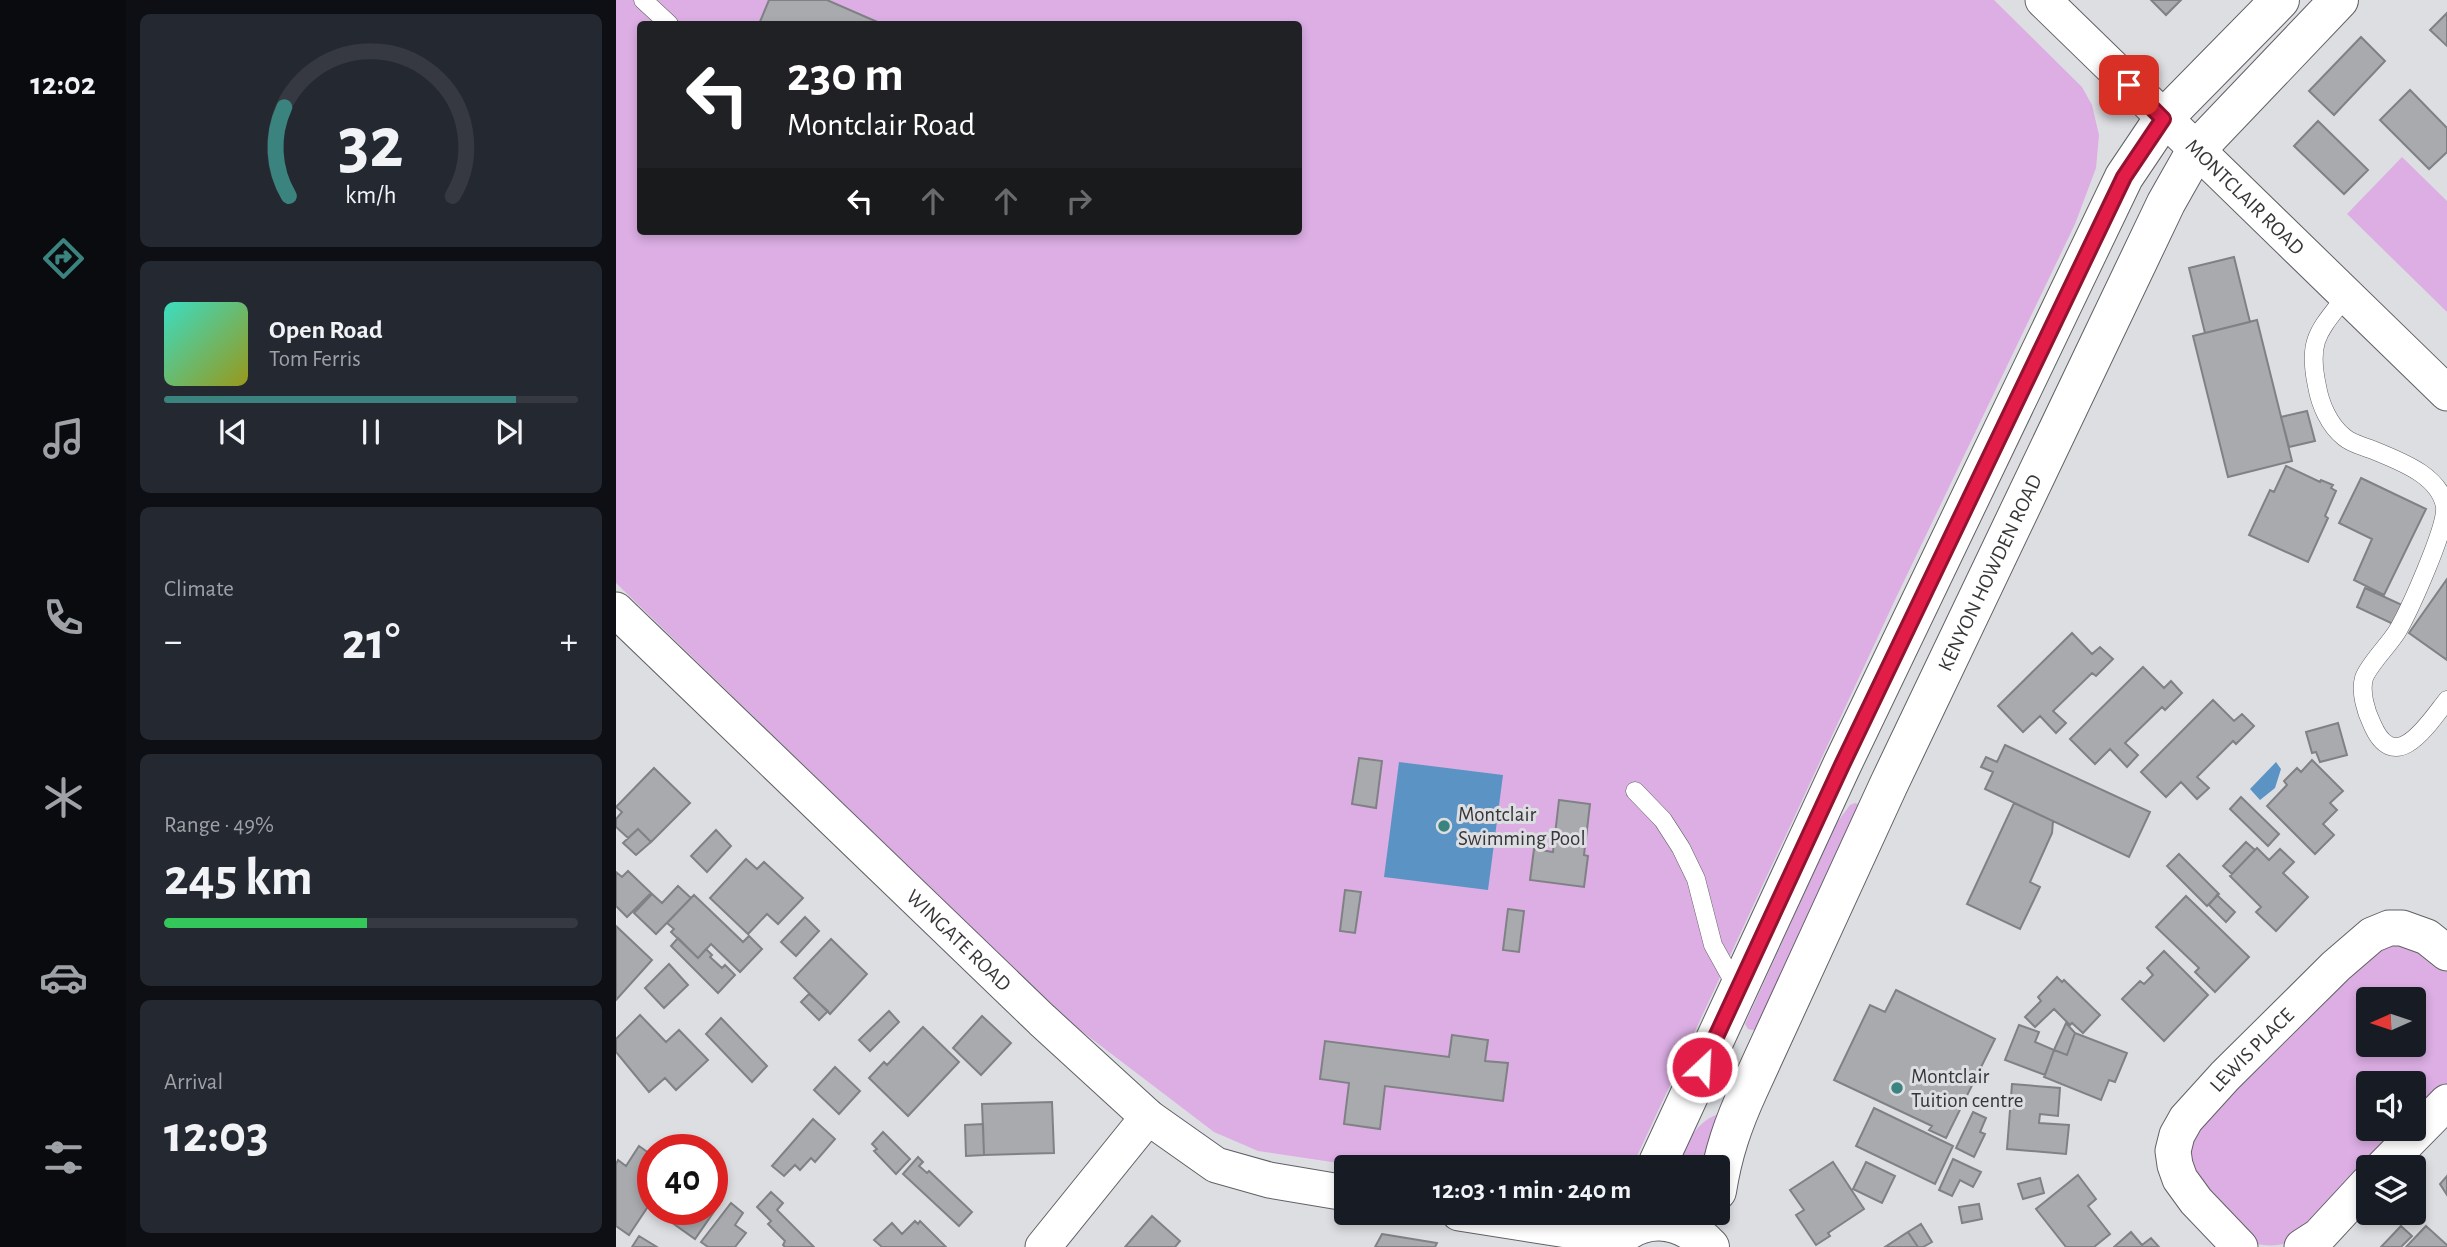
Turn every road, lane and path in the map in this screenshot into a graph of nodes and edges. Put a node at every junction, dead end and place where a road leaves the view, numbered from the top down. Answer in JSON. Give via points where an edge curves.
{"nodes":[{"id":1,"x":643,"y":0,"type":"edge"},
{"id":2,"x":2043,"y":0,"type":"edge"},
{"id":3,"x":2339,"y":0,"type":"edge"},
{"id":4,"x":2268,"y":4,"type":"edge"},
{"id":5,"x":666,"y":21,"type":"edge"},
{"id":6,"x":2163,"y":119,"type":"junction"},
{"id":7,"x":2196,"y":150,"type":"junction"},
{"id":8,"x":2346,"y":296,"type":"junction"},
{"id":9,"x":2444,"y":385,"type":"edge"},
{"id":10,"x":616,"y":610,"type":"edge"},
{"id":11,"x":2447,"y":699,"type":"edge"},
{"id":12,"x":1842,"y":765,"type":"junction"},
{"id":13,"x":1889,"y":783,"type":"junction"},
{"id":14,"x":1635,"y":791,"type":"dead end"},
{"id":15,"x":2447,"y":953,"type":"edge"},
{"id":16,"x":1738,"y":990,"type":"junction"},
{"id":17,"x":1702,"y":1067,"type":"junction"},
{"id":18,"x":1749,"y":1089,"type":"junction"},
{"id":19,"x":2447,"y":1102,"type":"edge"},
{"id":20,"x":1149,"y":1117,"type":"junction"},
{"id":21,"x":1662,"y":1155,"type":"edge"},
{"id":22,"x":1723,"y":1155,"type":"edge"},
{"id":23,"x":2395,"y":1155,"type":"edge"},
{"id":24,"x":1334,"y":1192,"type":"edge"},
{"id":25,"x":2356,"y":1196,"type":"edge"},
{"id":26,"x":1518,"y":1225,"type":"edge"},
{"id":27,"x":1543,"y":1225,"type":"edge"},
{"id":28,"x":1714,"y":1225,"type":"edge"},
{"id":29,"x":1622,"y":1233,"type":"edge"},
{"id":30,"x":1043,"y":1247,"type":"edge"},
{"id":31,"x":1549,"y":1247,"type":"edge"},
{"id":32,"x":1712,"y":1247,"type":"edge"},
{"id":33,"x":2240,"y":1247,"type":"edge"},
{"id":34,"x":2302,"y":1247,"type":"edge"}],
"edges":[{"from":1,"to":5,"type":"lane"},
{"from":2,"to":6,"type":"street","name":"MONTCLAIR ROAD"},
{"from":3,"to":7,"type":"street","name":"KENYON HOWDEN ROAD"},
{"from":4,"to":6,"type":"street"},
{"from":6,"to":7,"type":"street","name":"MONTCLAIR ROAD"},
{"from":6,"to":12,"type":"street","via":[[2124,177]]},
{"from":7,"to":8,"type":"street","name":"MONTCLAIR ROAD"},
{"from":7,"to":13,"type":"street","name":"KENYON HOWDEN ROAD","via":[[2143,251]]},
{"from":8,"to":9,"type":"street","name":"MONTCLAIR ROAD"},
{"from":8,"to":11,"type":"lane","via":[[2314,343],[2311,362],[2324,411],[2344,438],[2426,477],[2441,492],[2446,515],[2398,631],[2364,677],[2367,713],[2384,741],[2404,746]]},
{"from":10,"to":20,"type":"street","name":"WINGATE ROAD"},
{"from":12,"to":13,"type":"street"},
{"from":12,"to":16,"type":"street"},
{"from":13,"to":18,"type":"street","name":"KENYON HOWDEN ROAD"},
{"from":14,"to":16,"type":"lane","via":[[1663,820],[1681,848],[1696,879],[1713,944]]},
{"from":15,"to":33,"type":"street","name":"LEWIS PLACE","via":[[2427,937],[2402,928],[2372,936],[2327,975],[2186,1119],[2173,1151],[2180,1179]]},
{"from":16,"to":17,"type":"street"},
{"from":17,"to":18,"type":"street"},
{"from":17,"to":21,"type":"street"},
{"from":18,"to":22,"type":"street","name":"KENYON HOWDEN ROAD"},
{"from":19,"to":23,"type":"street"},
{"from":20,"to":24,"type":"street","name":"WINGATE ROAD","via":[[1216,1165]]},
{"from":20,"to":30,"type":"street"},
{"from":25,"to":34,"type":"street","via":[[2319,1236]]},
{"from":26,"to":31,"type":"street"},
{"from":27,"to":29,"type":"street"},
{"from":28,"to":32,"type":"street"},
{"from":29,"to":32,"type":"street","via":[[1643,1223],[1679,1224]]}]}
